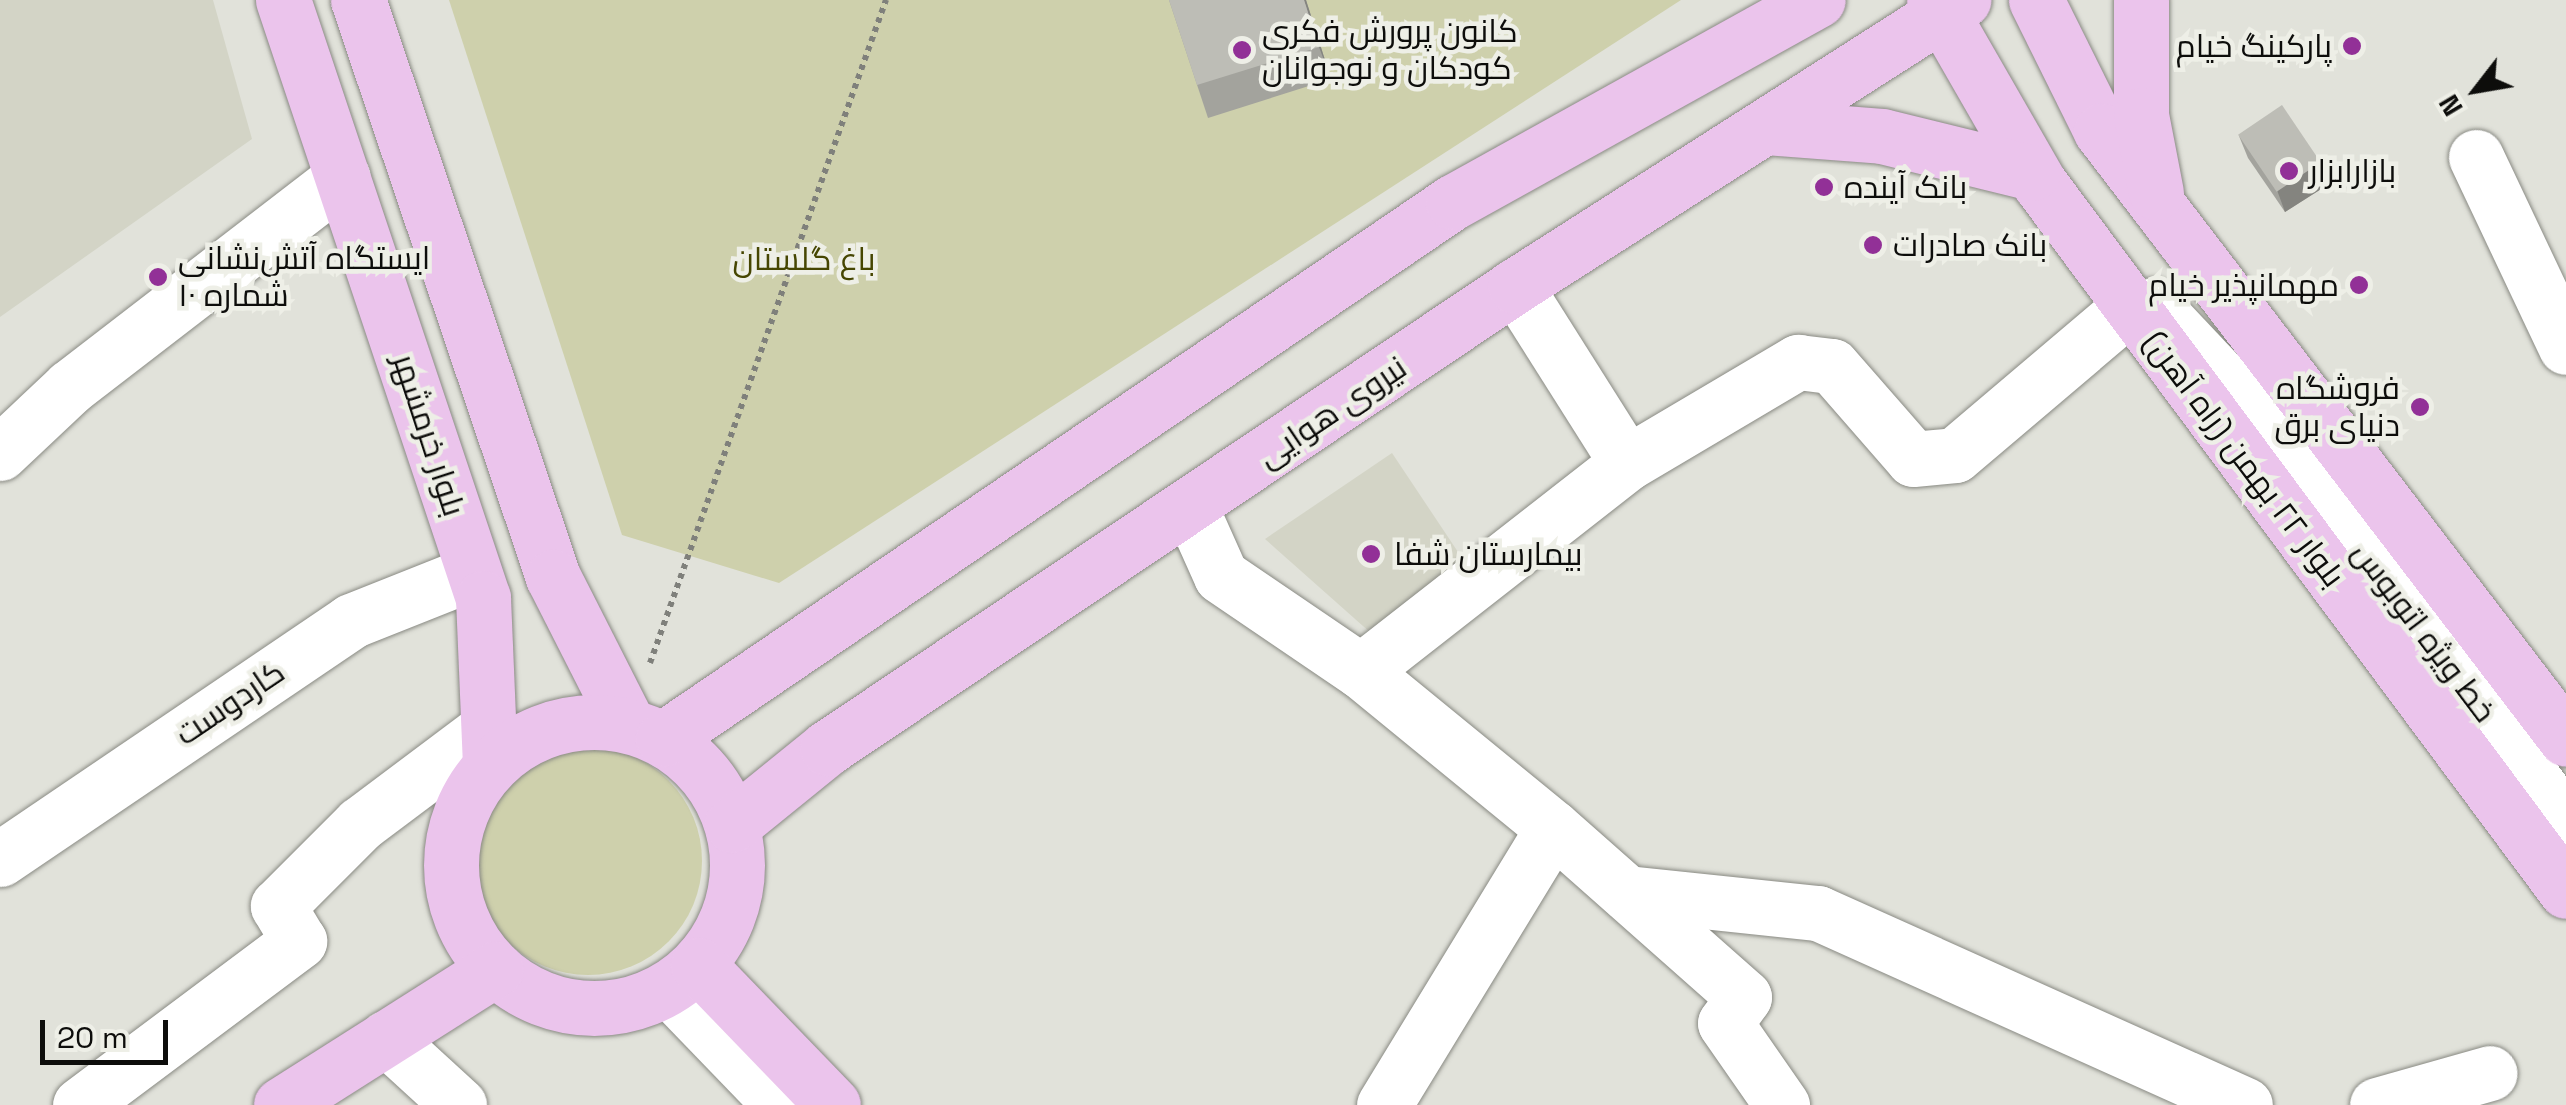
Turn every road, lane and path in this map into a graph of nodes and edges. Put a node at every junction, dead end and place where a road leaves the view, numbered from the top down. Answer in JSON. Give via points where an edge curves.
{"nodes":[{"id":1,"x":283,"y":0,"type":"edge"},
{"id":2,"x":358,"y":0,"type":"edge"},
{"id":3,"x":886,"y":0,"type":"edge"},
{"id":4,"x":2036,"y":0,"type":"edge"},
{"id":5,"x":2141,"y":0,"type":"edge"},
{"id":6,"x":1946,"y":5,"type":"edge"},
{"id":7,"x":1795,"y":7,"type":"edge"},
{"id":8,"x":1766,"y":127,"type":"junction"},
{"id":9,"x":2101,"y":131,"type":"junction"},
{"id":10,"x":2476,"y":158,"type":"dead end"},
{"id":11,"x":343,"y":177,"type":"junction"},
{"id":12,"x":2037,"y":178,"type":"junction"},
{"id":13,"x":2162,"y":210,"type":"junction"},
{"id":14,"x":1516,"y":286,"type":"junction"},
{"id":15,"x":2131,"y":306,"type":"junction"},
{"id":16,"x":2558,"y":311,"type":"edge"},
{"id":17,"x":2283,"y":443,"type":"junction"},
{"id":18,"x":0,"y":453,"type":"edge"},
{"id":19,"x":1627,"y":463,"type":"junction"},
{"id":20,"x":1190,"y":509,"type":"junction"},
{"id":21,"x":474,"y":572,"type":"junction"},
{"id":22,"x":1361,"y":671,"type":"junction"},
{"id":23,"x":646,"y":732,"type":"junction"},
{"id":24,"x":2566,"y":739,"type":"edge"},
{"id":25,"x":489,"y":747,"type":"junction"},
{"id":26,"x":2566,"y":822,"type":"edge"},
{"id":27,"x":732,"y":825,"type":"junction"},
{"id":28,"x":1554,"y":828,"type":"junction"},
{"id":29,"x":0,"y":859,"type":"edge"},
{"id":30,"x":2566,"y":891,"type":"edge"},
{"id":31,"x":1628,"y":894,"type":"junction"},
{"id":32,"x":495,"y":969,"type":"junction"},
{"id":33,"x":684,"y":977,"type":"junction"},
{"id":34,"x":394,"y":1046,"type":"junction"},
{"id":35,"x":2490,"y":1073,"type":"dead end"},
{"id":36,"x":80,"y":1105,"type":"edge"},
{"id":37,"x":282,"y":1105,"type":"edge"},
{"id":38,"x":323,"y":1105,"type":"edge"},
{"id":39,"x":460,"y":1105,"type":"edge"},
{"id":40,"x":781,"y":1105,"type":"edge"},
{"id":41,"x":834,"y":1105,"type":"edge"},
{"id":42,"x":1384,"y":1105,"type":"edge"},
{"id":43,"x":1782,"y":1105,"type":"edge"},
{"id":44,"x":2245,"y":1105,"type":"edge"},
{"id":45,"x":2378,"y":1105,"type":"edge"}],
"edges":[{"from":1,"to":11,"type":"main road","name":"بلوار خرمشهر"},
{"from":2,"to":23,"type":"main road","via":[[554,578]]},
{"from":3,"to":23,"type":"path"},
{"from":4,"to":9,"type":"main road"},
{"from":5,"to":13,"type":"main road","via":[[2146,165]]},
{"from":6,"to":8,"type":"main road","name":"نیروی هوایی"},
{"from":6,"to":12,"type":"main road","name":"بلوار ۲۲ بهمن (راه آهن)"},
{"from":7,"to":23,"type":"main road","via":[[1453,202]]},
{"from":8,"to":12,"type":"main road","via":[[1882,136]]},
{"from":8,"to":14,"type":"main road","name":"نیروی هوایی"},
{"from":9,"to":13,"type":"main road"},
{"from":9,"to":17,"type":"street"},
{"from":10,"to":16,"type":"street"},
{"from":11,"to":18,"type":"street","via":[[70,387]]},
{"from":11,"to":21,"type":"main road","name":"بلوار خرمشهر"},
{"from":12,"to":15,"type":"main road","name":"بلوار ۲۲ بهمن (راه آهن)"},
{"from":12,"to":17,"type":"street"},
{"from":13,"to":24,"type":"main road"},
{"from":14,"to":19,"type":"street"},
{"from":14,"to":20,"type":"main road","name":"نیروی هوایی"},
{"from":15,"to":19,"type":"street","via":[[1954,454],[1913,459],[1832,366],[1798,362]]},
{"from":15,"to":30,"type":"main road","name":"بلوار ۲۲ بهمن (راه آهن)"},
{"from":17,"to":26,"type":"street","name":"خط ویژه اتوبوس"},
{"from":19,"to":22,"type":"street"},
{"from":20,"to":22,"type":"street","via":[[1221,576]]},
{"from":20,"to":27,"type":"main road","name":"نیروی هوایی","via":[[828,748]]},
{"from":21,"to":25,"type":"main road","name":"بلوار خرمشهر","via":[[483,598]]},
{"from":21,"to":29,"type":"street","name":"کاردوست","via":[[351,621]]},
{"from":22,"to":28,"type":"street"},
{"from":23,"to":25,"type":"main road","via":[[554,726]]},
{"from":23,"to":27,"type":"main road","via":[[694,762]]},
{"from":25,"to":32,"type":"main road","via":[[454,830],[450,868],[471,940]]},
{"from":25,"to":36,"type":"street","via":[[360,824],[278,906],[299,941]]},
{"from":27,"to":33,"type":"main road","via":[[738,862],[734,900],[720,935]]},
{"from":28,"to":31,"type":"street"},
{"from":28,"to":42,"type":"street"},
{"from":31,"to":43,"type":"street","via":[[1744,997],[1725,1023]]},
{"from":31,"to":44,"type":"street","via":[[1818,912]]},
{"from":32,"to":33,"type":"main road","via":[[560,1005],[597,1009]]},
{"from":32,"to":34,"type":"main road"},
{"from":33,"to":40,"type":"street"},
{"from":33,"to":41,"type":"main road"},
{"from":34,"to":37,"type":"main road"},
{"from":34,"to":38,"type":"street"},
{"from":34,"to":39,"type":"street"},
{"from":35,"to":45,"type":"street"}]}
